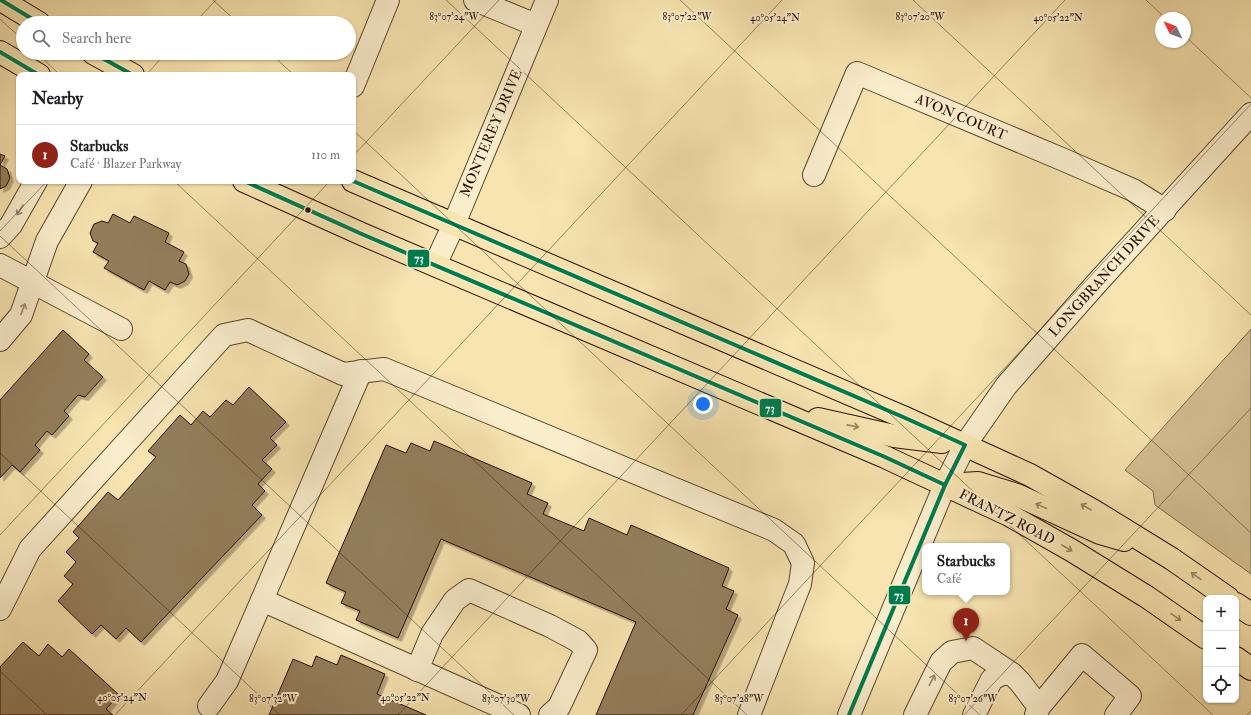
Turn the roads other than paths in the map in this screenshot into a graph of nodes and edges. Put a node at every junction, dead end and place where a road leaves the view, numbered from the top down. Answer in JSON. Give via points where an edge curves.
{"nodes":[{"id":1,"x":1,"y":0,"type":"edge"},
{"id":2,"x":388,"y":0,"type":"edge"},
{"id":3,"x":475,"y":0,"type":"edge"},
{"id":4,"x":547,"y":0,"type":"edge"},
{"id":5,"x":28,"y":16,"type":"edge"},
{"id":6,"x":536,"y":25,"type":"junction"},
{"id":7,"x":0,"y":52,"type":"edge"},
{"id":8,"x":106,"y":60,"type":"edge"},
{"id":9,"x":35,"y":72,"type":"edge"},
{"id":10,"x":128,"y":72,"type":"edge"},
{"id":11,"x":356,"y":79,"type":"edge"},
{"id":12,"x":1251,"y":114,"type":"edge"},
{"id":13,"x":814,"y":176,"type":"dead end"},
{"id":14,"x":356,"y":182,"type":"edge"},
{"id":15,"x":34,"y":184,"type":"edge"},
{"id":16,"x":79,"y":184,"type":"edge"},
{"id":17,"x":251,"y":184,"type":"edge"},
{"id":18,"x":1165,"y":210,"type":"junction"},
{"id":19,"x":454,"y":224,"type":"junction"},
{"id":20,"x":0,"y":237,"type":"edge"},
{"id":21,"x":0,"y":265,"type":"edge"},
{"id":22,"x":435,"y":265,"type":"junction"},
{"id":23,"x":33,"y":282,"type":"junction"},
{"id":24,"x":121,"y":329,"type":"dead end"},
{"id":25,"x":0,"y":340,"type":"edge"},
{"id":26,"x":360,"y":372,"type":"junction"},
{"id":27,"x":774,"y":411,"type":"junction"},
{"id":28,"x":965,"y":445,"type":"junction"},
{"id":29,"x":945,"y":485,"type":"junction"},
{"id":30,"x":1156,"y":550,"type":"junction"},
{"id":31,"x":1224,"y":595,"type":"edge"},
{"id":32,"x":262,"y":600,"type":"junction"},
{"id":33,"x":1239,"y":606,"type":"edge"},
{"id":34,"x":0,"y":609,"type":"edge"},
{"id":35,"x":1251,"y":614,"type":"edge"},
{"id":36,"x":1203,"y":636,"type":"edge"},
{"id":37,"x":1239,"y":660,"type":"edge"},
{"id":38,"x":1251,"y":668,"type":"edge"},
{"id":39,"x":417,"y":670,"type":"junction"},
{"id":40,"x":1012,"y":674,"type":"junction"},
{"id":41,"x":1038,"y":711,"type":"edge"},
{"id":42,"x":209,"y":712,"type":"edge"},
{"id":43,"x":519,"y":715,"type":"edge"},
{"id":44,"x":550,"y":715,"type":"edge"},
{"id":45,"x":749,"y":715,"type":"edge"},
{"id":46,"x":849,"y":715,"type":"edge"},
{"id":47,"x":915,"y":715,"type":"edge"},
{"id":48,"x":974,"y":715,"type":"edge"},
{"id":49,"x":1116,"y":715,"type":"edge"}],
"edges":[{"from":1,"to":5,"type":"main road"},
{"from":2,"to":11,"type":"street"},
{"from":3,"to":6,"type":"street"},
{"from":4,"to":6,"type":"street","name":"MONTEREY DRIVE"},
{"from":6,"to":19,"type":"street","name":"MONTEREY DRIVE"},
{"from":7,"to":9,"type":"main road"},
{"from":8,"to":10,"type":"main road"},
{"from":12,"to":18,"type":"street","name":"LONGBRANCH DRIVE"},
{"from":13,"to":18,"type":"street","name":"AVON COURT","via":[[857,73],[1133,190]]},
{"from":14,"to":19,"type":"main road"},
{"from":15,"to":20,"type":"street","one_way":true,"via":[[11,225]]},
{"from":16,"to":23,"type":"street","via":[[47,241]]},
{"from":17,"to":22,"type":"main road","name":"FRANTZ ROAD"},
{"from":18,"to":28,"type":"street","name":"LONGBRANCH DRIVE","via":[[1006,386]]},
{"from":19,"to":22,"type":"street","name":"MONTEREY DRIVE"},
{"from":19,"to":28,"type":"main road"},
{"from":21,"to":23,"type":"street"},
{"from":22,"to":27,"type":"main road","name":"FRANTZ ROAD"},
{"from":23,"to":24,"type":"street"},
{"from":25,"to":23,"type":"street","one_way":true,"via":[[21,314]]},
{"from":26,"to":32,"type":"street"},
{"from":26,"to":34,"type":"street","via":[[343,374],[248,330],[224,335],[30,549]]},
{"from":26,"to":45,"type":"street","via":[[384,369],[774,530],[794,544],[804,563],[800,584]]},
{"from":27,"to":28,"type":"main road","one_way":true,"via":[[894,436]]},
{"from":27,"to":29,"type":"main road","name":"FRANTZ ROAD"},
{"from":28,"to":29,"type":"street","name":"LONGBRANCH DRIVE"},
{"from":30,"to":28,"type":"main road","one_way":true,"via":[[1030,475]]},
{"from":30,"to":29,"type":"main road","one_way":true,"via":[[1100,533],[1017,495],[978,483]]},
{"from":29,"to":36,"type":"main road","name":"FRANTZ ROAD","one_way":true,"via":[[1009,515],[1071,550],[1147,597]]},
{"from":29,"to":46,"type":"street","name":"LONGBRANCH DRIVE"},
{"from":31,"to":30,"type":"main road","one_way":true},
{"from":32,"to":39,"type":"street"},
{"from":32,"to":42,"type":"street","via":[[226,681]]},
{"from":33,"to":35,"type":"main road"},
{"from":37,"to":38,"type":"main road"},
{"from":39,"to":43,"type":"street"},
{"from":39,"to":44,"type":"street","via":[[432,634],[455,600],[469,590],[550,626],[578,641],[586,650],[559,708]]},
{"from":40,"to":41,"type":"street"},
{"from":47,"to":40,"type":"street","one_way":true,"via":[[941,662],[952,652],[973,648]]},
{"from":40,"to":48,"type":"street","via":[[1002,674],[992,679]]},
{"from":41,"to":49,"type":"street","via":[[1082,655],[1130,696]]}]}
